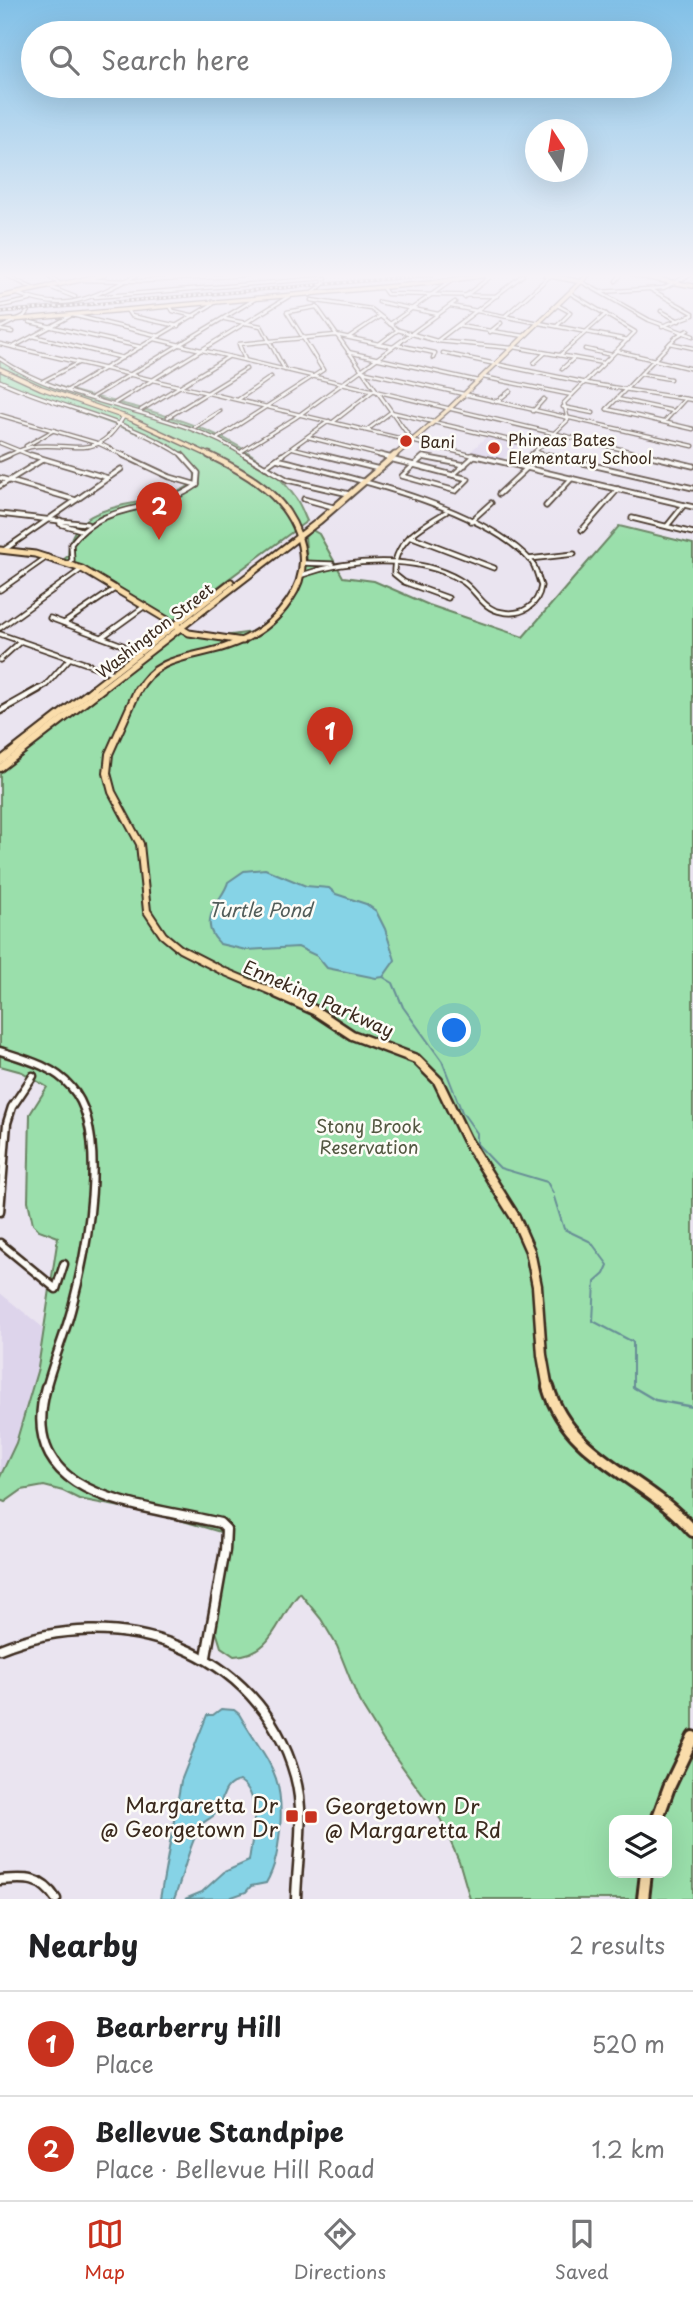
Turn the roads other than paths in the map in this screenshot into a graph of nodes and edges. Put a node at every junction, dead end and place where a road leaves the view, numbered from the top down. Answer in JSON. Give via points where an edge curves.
{"nodes":[{"id":1,"x":603,"y":363,"type":"edge"},
{"id":2,"x":7,"y":364,"type":"edge"},
{"id":3,"x":77,"y":364,"type":"edge"},
{"id":4,"x":81,"y":364,"type":"edge"},
{"id":5,"x":114,"y":364,"type":"edge"},
{"id":6,"x":150,"y":364,"type":"edge"},
{"id":7,"x":181,"y":364,"type":"edge"},
{"id":8,"x":216,"y":364,"type":"edge"},
{"id":9,"x":259,"y":364,"type":"edge"},
{"id":10,"x":282,"y":364,"type":"edge"},
{"id":11,"x":320,"y":364,"type":"edge"},
{"id":12,"x":357,"y":364,"type":"edge"},
{"id":13,"x":372,"y":364,"type":"edge"},
{"id":14,"x":402,"y":364,"type":"edge"},
{"id":15,"x":496,"y":364,"type":"joint"},
{"id":16,"x":568,"y":364,"type":"edge"},
{"id":17,"x":651,"y":364,"type":"edge"},
{"id":18,"x":670,"y":364,"type":"edge"},
{"id":19,"x":0,"y":369,"type":"edge"},
{"id":20,"x":105,"y":369,"type":"junction"},
{"id":21,"x":246,"y":369,"type":"dead end"},
{"id":22,"x":562,"y":369,"type":"dead end"},
{"id":23,"x":693,"y":369,"type":"edge"},
{"id":24,"x":285,"y":370,"type":"junction"},
{"id":25,"x":362,"y":371,"type":"junction"},
{"id":26,"x":641,"y":374,"type":"junction"},
{"id":27,"x":131,"y":375,"type":"junction"},
{"id":28,"x":313,"y":376,"type":"junction"},
{"id":29,"x":271,"y":377,"type":"dead end"},
{"id":30,"x":480,"y":379,"type":"junction"},
{"id":31,"x":670,"y":379,"type":"dead end"},
{"id":32,"x":154,"y":380,"type":"junction"},
{"id":33,"x":0,"y":381,"type":"edge"},
{"id":34,"x":43,"y":381,"type":"junction"},
{"id":35,"x":345,"y":383,"type":"junction"},
{"id":36,"x":584,"y":383,"type":"junction"},
{"id":37,"x":181,"y":386,"type":"junction"},
{"id":38,"x":626,"y":389,"type":"junction"},
{"id":39,"x":68,"y":390,"type":"junction"},
{"id":40,"x":374,"y":390,"type":"junction"},
{"id":41,"x":510,"y":391,"type":"dead end"},
{"id":42,"x":209,"y":392,"type":"junction"},
{"id":43,"x":465,"y":394,"type":"junction"},
{"id":44,"x":572,"y":396,"type":"junction"},
{"id":45,"x":93,"y":397,"type":"junction"},
{"id":46,"x":239,"y":399,"type":"junction"},
{"id":47,"x":544,"y":399,"type":"dead end"},
{"id":48,"x":617,"y":399,"type":"junction"},
{"id":49,"x":685,"y":399,"type":"junction"},
{"id":50,"x":693,"y":400,"type":"edge"},
{"id":51,"x":496,"y":402,"type":"junction"},
{"id":52,"x":115,"y":403,"type":"junction"},
{"id":53,"x":270,"y":407,"type":"junction"},
{"id":54,"x":564,"y":407,"type":"junction"},
{"id":55,"x":450,"y":408,"type":"junction"},
{"id":56,"x":141,"y":410,"type":"junction"},
{"id":57,"x":220,"y":411,"type":"dead end"},
{"id":58,"x":533,"y":411,"type":"junction"},
{"id":59,"x":673,"y":411,"type":"junction"},
{"id":60,"x":391,"y":412,"type":"junction"},
{"id":61,"x":593,"y":413,"type":"dead end"},
{"id":62,"x":300,"y":414,"type":"junction"},
{"id":63,"x":0,"y":415,"type":"edge"},
{"id":64,"x":123,"y":417,"type":"junction"},
{"id":65,"x":168,"y":418,"type":"junction"},
{"id":66,"x":568,"y":419,"type":"junction"},
{"id":67,"x":110,"y":421,"type":"junction"},
{"id":68,"x":331,"y":421,"type":"junction"},
{"id":69,"x":434,"y":421,"type":"junction"},
{"id":70,"x":664,"y":422,"type":"junction"},
{"id":71,"x":120,"y":425,"type":"junction"},
{"id":72,"x":195,"y":427,"type":"junction"},
{"id":73,"x":693,"y":429,"type":"edge"},
{"id":74,"x":54,"y":430,"type":"junction"},
{"id":75,"x":367,"y":430,"type":"junction"},
{"id":76,"x":554,"y":433,"type":"junction"},
{"id":77,"x":308,"y":436,"type":"junction"},
{"id":78,"x":218,"y":438,"type":"junction"},
{"id":79,"x":412,"y":440,"type":"junction"},
{"id":80,"x":518,"y":442,"type":"dead end"},
{"id":81,"x":0,"y":443,"type":"edge"},
{"id":82,"x":100,"y":444,"type":"junction"},
{"id":83,"x":693,"y":446,"type":"edge"},
{"id":84,"x":293,"y":448,"type":"junction"},
{"id":85,"x":21,"y":449,"type":"junction"},
{"id":86,"x":242,"y":451,"type":"junction"},
{"id":87,"x":535,"y":452,"type":"junction"},
{"id":88,"x":474,"y":456,"type":"junction"},
{"id":89,"x":391,"y":458,"type":"junction"},
{"id":90,"x":0,"y":459,"type":"edge"},
{"id":91,"x":277,"y":459,"type":"junction"},
{"id":92,"x":42,"y":460,"type":"junction"},
{"id":93,"x":414,"y":465,"type":"junction"},
{"id":94,"x":465,"y":465,"type":"junction"},
{"id":95,"x":519,"y":466,"type":"junction"},
{"id":96,"x":693,"y":466,"type":"edge"},
{"id":97,"x":265,"y":467,"type":"junction"},
{"id":98,"x":527,"y":468,"type":"junction"},
{"id":99,"x":121,"y":469,"type":"dead end"},
{"id":100,"x":379,"y":469,"type":"junction"},
{"id":101,"x":442,"y":472,"type":"junction"},
{"id":102,"x":453,"y":475,"type":"junction"},
{"id":103,"x":0,"y":478,"type":"edge"},
{"id":104,"x":108,"y":478,"type":"junction"},
{"id":105,"x":572,"y":478,"type":"junction"},
{"id":106,"x":9,"y":481,"type":"junction"},
{"id":107,"x":364,"y":481,"type":"junction"},
{"id":108,"x":197,"y":485,"type":"junction"},
{"id":109,"x":430,"y":485,"type":"junction"},
{"id":110,"x":0,"y":486,"type":"edge"},
{"id":111,"x":693,"y":488,"type":"edge"},
{"id":112,"x":618,"y":489,"type":"junction"},
{"id":113,"x":349,"y":494,"type":"junction"},
{"id":114,"x":499,"y":494,"type":"dead end"},
{"id":115,"x":304,"y":499,"type":"dead end"},
{"id":116,"x":76,"y":500,"type":"junction"},
{"id":117,"x":491,"y":503,"type":"dead end"},
{"id":118,"x":684,"y":505,"type":"junction"},
{"id":119,"x":546,"y":506,"type":"dead end"},
{"id":120,"x":334,"y":507,"type":"junction"},
{"id":121,"x":693,"y":507,"type":"edge"},
{"id":122,"x":446,"y":512,"type":"junction"},
{"id":123,"x":326,"y":515,"type":"junction"},
{"id":124,"x":2,"y":516,"type":"edge"},
{"id":125,"x":632,"y":518,"type":"dead end"},
{"id":126,"x":50,"y":519,"type":"junction"},
{"id":127,"x":60,"y":520,"type":"junction"},
{"id":128,"x":471,"y":521,"type":"junction"},
{"id":129,"x":88,"y":525,"type":"junction"},
{"id":130,"x":667,"y":526,"type":"junction"},
{"id":131,"x":81,"y":530,"type":"junction"},
{"id":132,"x":582,"y":530,"type":"dead end"},
{"id":133,"x":693,"y":533,"type":"edge"},
{"id":134,"x":299,"y":534,"type":"junction"},
{"id":135,"x":410,"y":536,"type":"junction"},
{"id":136,"x":287,"y":546,"type":"junction"},
{"id":137,"x":2,"y":550,"type":"edge"},
{"id":138,"x":575,"y":554,"type":"dead end"},
{"id":139,"x":47,"y":557,"type":"junction"},
{"id":140,"x":529,"y":559,"type":"junction"},
{"id":141,"x":303,"y":561,"type":"junction"},
{"id":142,"x":68,"y":564,"type":"junction"},
{"id":143,"x":353,"y":564,"type":"junction"},
{"id":144,"x":392,"y":565,"type":"junction"},
{"id":145,"x":494,"y":568,"type":"dead end"},
{"id":146,"x":82,"y":569,"type":"junction"},
{"id":147,"x":302,"y":575,"type":"junction"},
{"id":148,"x":116,"y":588,"type":"junction"},
{"id":149,"x":0,"y":590,"type":"edge"},
{"id":150,"x":448,"y":598,"type":"dead end"},
{"id":151,"x":145,"y":606,"type":"junction"},
{"id":152,"x":50,"y":618,"type":"dead end"},
{"id":153,"x":64,"y":623,"type":"junction"},
{"id":154,"x":178,"y":626,"type":"junction"},
{"id":155,"x":0,"y":628,"type":"edge"},
{"id":156,"x":0,"y":634,"type":"edge"},
{"id":157,"x":102,"y":637,"type":"junction"},
{"id":158,"x":21,"y":641,"type":"junction"},
{"id":159,"x":244,"y":641,"type":"junction"},
{"id":160,"x":141,"y":652,"type":"junction"},
{"id":161,"x":70,"y":658,"type":"junction"},
{"id":162,"x":0,"y":660,"type":"edge"},
{"id":163,"x":113,"y":673,"type":"junction"},
{"id":164,"x":0,"y":711,"type":"edge"},
{"id":165,"x":0,"y":761,"type":"edge"},
{"id":166,"x":0,"y":768,"type":"edge"},
{"id":167,"x":0,"y":1051,"type":"edge"},
{"id":168,"x":33,"y":1076,"type":"dead end"},
{"id":169,"x":3,"y":1124,"type":"edge"},
{"id":170,"x":0,"y":1212,"type":"edge"},
{"id":171,"x":0,"y":1243,"type":"edge"},
{"id":172,"x":64,"y":1264,"type":"dead end"},
{"id":173,"x":693,"y":1531,"type":"edge"},
{"id":174,"x":0,"y":1648,"type":"edge"},
{"id":175,"x":206,"y":1657,"type":"junction"},
{"id":176,"x":693,"y":1737,"type":"edge"},
{"id":177,"x":659,"y":1815,"type":"edge"},
{"id":178,"x":645,"y":1878,"type":"edge"},
{"id":179,"x":0,"y":1880,"type":"edge"},
{"id":180,"x":56,"y":1899,"type":"edge"},
{"id":181,"x":296,"y":1899,"type":"edge"},
{"id":182,"x":643,"y":1899,"type":"edge"}],
"edges":[{"from":1,"to":36,"type":"street"},
{"from":2,"to":34,"type":"street"},
{"from":3,"to":34,"type":"street"},
{"from":4,"to":20,"type":"street"},
{"from":5,"to":20,"type":"street"},
{"from":6,"to":27,"type":"street"},
{"from":7,"to":32,"type":"street"},
{"from":8,"to":37,"type":"street"},
{"from":9,"to":24,"type":"street"},
{"from":10,"to":24,"type":"street"},
{"from":11,"to":28,"type":"street","via":[[324,369]]},
{"from":12,"to":25,"type":"street"},
{"from":13,"to":25,"type":"street"},
{"from":14,"to":30,"type":"street"},
{"from":15,"to":30,"type":"main road","name":"Washington Street"},
{"from":15,"to":36,"type":"street"},
{"from":16,"to":22,"type":"street"},
{"from":17,"to":26,"type":"street"},
{"from":18,"to":23,"type":"street"},
{"from":19,"to":64,"type":"main road"},
{"from":20,"to":27,"type":"street"},
{"from":20,"to":39,"type":"street"},
{"from":21,"to":42,"type":"street"},
{"from":24,"to":28,"type":"street"},
{"from":25,"to":35,"type":"street"},
{"from":25,"to":40,"type":"street"},
{"from":25,"to":43,"type":"street"},
{"from":26,"to":31,"type":"street"},
{"from":26,"to":38,"type":"street"},
{"from":27,"to":32,"type":"street"},
{"from":27,"to":45,"type":"street"},
{"from":28,"to":35,"type":"street"},
{"from":28,"to":53,"type":"street"},
{"from":29,"to":46,"type":"street"},
{"from":30,"to":43,"type":"main road","name":"Washington Street"},
{"from":30,"to":44,"type":"street"},
{"from":32,"to":37,"type":"street"},
{"from":32,"to":52,"type":"street"},
{"from":33,"to":67,"type":"street"},
{"from":34,"to":39,"type":"street"},
{"from":35,"to":40,"type":"street"},
{"from":35,"to":62,"type":"street"},
{"from":36,"to":38,"type":"street"},
{"from":36,"to":44,"type":"street"},
{"from":37,"to":42,"type":"street"},
{"from":37,"to":56,"type":"street"},
{"from":38,"to":48,"type":"street"},
{"from":38,"to":49,"type":"street"},
{"from":39,"to":45,"type":"street"},
{"from":40,"to":55,"type":"street"},
{"from":40,"to":60,"type":"street"},
{"from":40,"to":68,"type":"street"},
{"from":41,"to":51,"type":"street"},
{"from":42,"to":46,"type":"street"},
{"from":42,"to":65,"type":"street"},
{"from":43,"to":51,"type":"street"},
{"from":43,"to":55,"type":"main road","name":"Washington Street"},
{"from":44,"to":54,"type":"street"},
{"from":45,"to":52,"type":"street"},
{"from":46,"to":53,"type":"street"},
{"from":47,"to":58,"type":"street"},
{"from":48,"to":59,"type":"street"},
{"from":48,"to":70,"type":"street","via":[[607,410]]},
{"from":49,"to":50,"type":"street"},
{"from":49,"to":59,"type":"street"},
{"from":51,"to":58,"type":"street"},
{"from":52,"to":56,"type":"street"},
{"from":53,"to":62,"type":"street"},
{"from":53,"to":78,"type":"street"},
{"from":54,"to":61,"type":"street"},
{"from":54,"to":66,"type":"street"},
{"from":55,"to":69,"type":"main road","name":"Washington Street"},
{"from":55,"to":76,"type":"street"},
{"from":56,"to":65,"type":"street"},
{"from":57,"to":72,"type":"street"},
{"from":58,"to":66,"type":"street"},
{"from":59,"to":70,"type":"street"},
{"from":60,"to":69,"type":"street"},
{"from":60,"to":75,"type":"street"},
{"from":60,"to":79,"type":"street"},
{"from":62,"to":68,"type":"street"},
{"from":62,"to":86,"type":"street"},
{"from":63,"to":74,"type":"street"},
{"from":64,"to":67,"type":"street"},
{"from":64,"to":71,"type":"street"},
{"from":64,"to":134,"type":"main road","via":[[254,478],[279,501]]},
{"from":65,"to":72,"type":"street"},
{"from":66,"to":76,"type":"street"},
{"from":66,"to":83,"type":"street"},
{"from":67,"to":71,"type":"street"},
{"from":68,"to":75,"type":"street"},
{"from":68,"to":77,"type":"street"},
{"from":69,"to":79,"type":"main road","name":"Washington Street"},
{"from":69,"to":80,"type":"street"},
{"from":70,"to":73,"type":"street"},
{"from":71,"to":82,"type":"street","via":[[116,434]]},
{"from":71,"to":108,"type":"street","via":[[172,448],[194,465]]},
{"from":72,"to":78,"type":"street"},
{"from":74,"to":82,"type":"street"},
{"from":74,"to":85,"type":"street"},
{"from":75,"to":79,"type":"street"},
{"from":76,"to":87,"type":"street"},
{"from":76,"to":96,"type":"street"},
{"from":77,"to":84,"type":"street"},
{"from":77,"to":89,"type":"street"},
{"from":78,"to":86,"type":"street"},
{"from":79,"to":88,"type":"street"},
{"from":79,"to":89,"type":"main road","name":"Washington Street"},
{"from":81,"to":85,"type":"street"},
{"from":82,"to":85,"type":"street","via":[[84,449]]},
{"from":82,"to":108,"type":"street"},
{"from":84,"to":91,"type":"street"},
{"from":84,"to":100,"type":"street"},
{"from":85,"to":90,"type":"street"},
{"from":85,"to":92,"type":"street"},
{"from":86,"to":97,"type":"street"},
{"from":87,"to":95,"type":"street"},
{"from":87,"to":111,"type":"street"},
{"from":88,"to":94,"type":"street"},
{"from":88,"to":95,"type":"street"},
{"from":89,"to":93,"type":"street"},
{"from":89,"to":100,"type":"main road","name":"Washington Street"},
{"from":91,"to":97,"type":"street"},
{"from":91,"to":107,"type":"street"},
{"from":92,"to":104,"type":"street"},
{"from":92,"to":106,"type":"street"},
{"from":93,"to":94,"type":"street","via":[[427,457]]},
{"from":93,"to":101,"type":"street"},
{"from":93,"to":109,"type":"street","via":[[402,476]]},
{"from":94,"to":102,"type":"street"},
{"from":95,"to":98,"type":"street"},
{"from":97,"to":113,"type":"street","via":[[283,477]]},
{"from":98,"to":105,"type":"street"},
{"from":98,"to":114,"type":"street"},
{"from":99,"to":104,"type":"street"},
{"from":100,"to":107,"type":"main road","name":"Washington Street"},
{"from":101,"to":102,"type":"street"},
{"from":101,"to":109,"type":"street"},
{"from":102,"to":109,"type":"street","via":[[468,479],[456,491]]},
{"from":103,"to":106,"type":"street"},
{"from":104,"to":116,"type":"street"},
{"from":105,"to":112,"type":"street"},
{"from":105,"to":119,"type":"street"},
{"from":106,"to":110,"type":"street"},
{"from":106,"to":116,"type":"street"},
{"from":107,"to":113,"type":"main road","name":"Washington Street"},
{"from":107,"to":122,"type":"street"},
{"from":108,"to":129,"type":"street","via":[[178,496],[112,513]]},
{"from":112,"to":118,"type":"street"},
{"from":112,"to":132,"type":"street"},
{"from":113,"to":120,"type":"main road","name":"Washington Street"},
{"from":115,"to":120,"type":"street"},
{"from":116,"to":126,"type":"street"},
{"from":117,"to":128,"type":"street"},
{"from":118,"to":121,"type":"street"},
{"from":118,"to":130,"type":"street"},
{"from":120,"to":123,"type":"main road","name":"Washington Street"},
{"from":122,"to":128,"type":"street"},
{"from":122,"to":135,"type":"street"},
{"from":123,"to":134,"type":"main road","name":"Washington Street"},
{"from":123,"to":134,"type":"main road","name":"Washington Street"},
{"from":124,"to":126,"type":"street"},
{"from":125,"to":130,"type":"street"},
{"from":126,"to":127,"type":"street"},
{"from":126,"to":137,"type":"street"},
{"from":127,"to":129,"type":"street"},
{"from":127,"to":131,"type":"street","via":[[60,524]]},
{"from":128,"to":140,"type":"street","via":[[502,536]]},
{"from":129,"to":131,"type":"street"},
{"from":130,"to":133,"type":"street"},
{"from":131,"to":142,"type":"street","via":[[71,544]]},
{"from":134,"to":136,"type":"main road","name":"Washington Street"},
{"from":134,"to":141,"type":"main road","name":"Enneking Parkway"},
{"from":134,"to":154,"type":"main road","name":"Washington Street"},
{"from":135,"to":144,"type":"street","via":[[397,549]]},
{"from":135,"to":145,"type":"street"},
{"from":136,"to":141,"type":"main road","via":[[300,547]]},
{"from":136,"to":154,"type":"main road","name":"Washington Street"},
{"from":137,"to":139,"type":"main road"},
{"from":138,"to":140,"type":"street"},
{"from":139,"to":142,"type":"main road"},
{"from":139,"to":149,"type":"street"},
{"from":140,"to":144,"type":"street","via":[[541,576],[540,596],[528,609],[509,613],[485,606],[455,577]]},
{"from":141,"to":143,"type":"street"},
{"from":141,"to":147,"type":"main road","name":"Enneking Parkway"},
{"from":142,"to":146,"type":"main road"},
{"from":143,"to":144,"type":"street"},
{"from":143,"to":147,"type":"street"},
{"from":144,"to":150,"type":"street","via":[[398,579]]},
{"from":146,"to":148,"type":"main road"},
{"from":146,"to":155,"type":"street"},
{"from":147,"to":159,"type":"main road","name":"Enneking Parkway","via":[[277,617]]},
{"from":148,"to":151,"type":"main road"},
{"from":148,"to":153,"type":"street"},
{"from":151,"to":154,"type":"main road"},
{"from":151,"to":157,"type":"street"},
{"from":152,"to":153,"type":"street"},
{"from":153,"to":157,"type":"street"},
{"from":154,"to":159,"type":"main road","via":[[200,636]]},
{"from":154,"to":160,"type":"main road","name":"Washington Street"},
{"from":154,"to":166,"type":"main road","name":"Washington Street"},
{"from":156,"to":158,"type":"street"},
{"from":157,"to":160,"type":"street"},
{"from":158,"to":161,"type":"street"},
{"from":158,"to":162,"type":"street"},
{"from":159,"to":173,"type":"main road","name":"Enneking Parkway","via":[[152,671],[108,753],[108,781],[140,843],[148,915],[161,934],[212,965],[309,1007],[352,1035],[407,1054],[438,1078],[456,1120],[530,1248],[547,1386],[562,1422],[607,1466],[671,1506]]},
{"from":160,"to":163,"type":"main road","name":"Washington Street"},
{"from":161,"to":163,"type":"street"},
{"from":161,"to":164,"type":"street","via":[[46,685]]},
{"from":163,"to":165,"type":"main road","name":"Washington Street"},
{"from":167,"to":175,"type":"street","via":[[27,1057],[52,1070],[72,1087],[91,1125],[91,1183],[81,1273],[42,1396],[45,1448],[75,1485],[220,1522],[226,1529]]},
{"from":168,"to":169,"type":"street"},
{"from":169,"to":170,"type":"street"},
{"from":171,"to":172,"type":"street","via":[[56,1289]]},
{"from":174,"to":175,"type":"street","via":[[62,1631],[121,1632]]},
{"from":175,"to":181,"type":"street","via":[[232,1677],[261,1711],[279,1735],[290,1762],[300,1823]]},
{"from":176,"to":177,"type":"main road"},
{"from":178,"to":182,"type":"main road"},
{"from":179,"to":180,"type":"street","via":[[35,1877],[50,1887]]}]}
